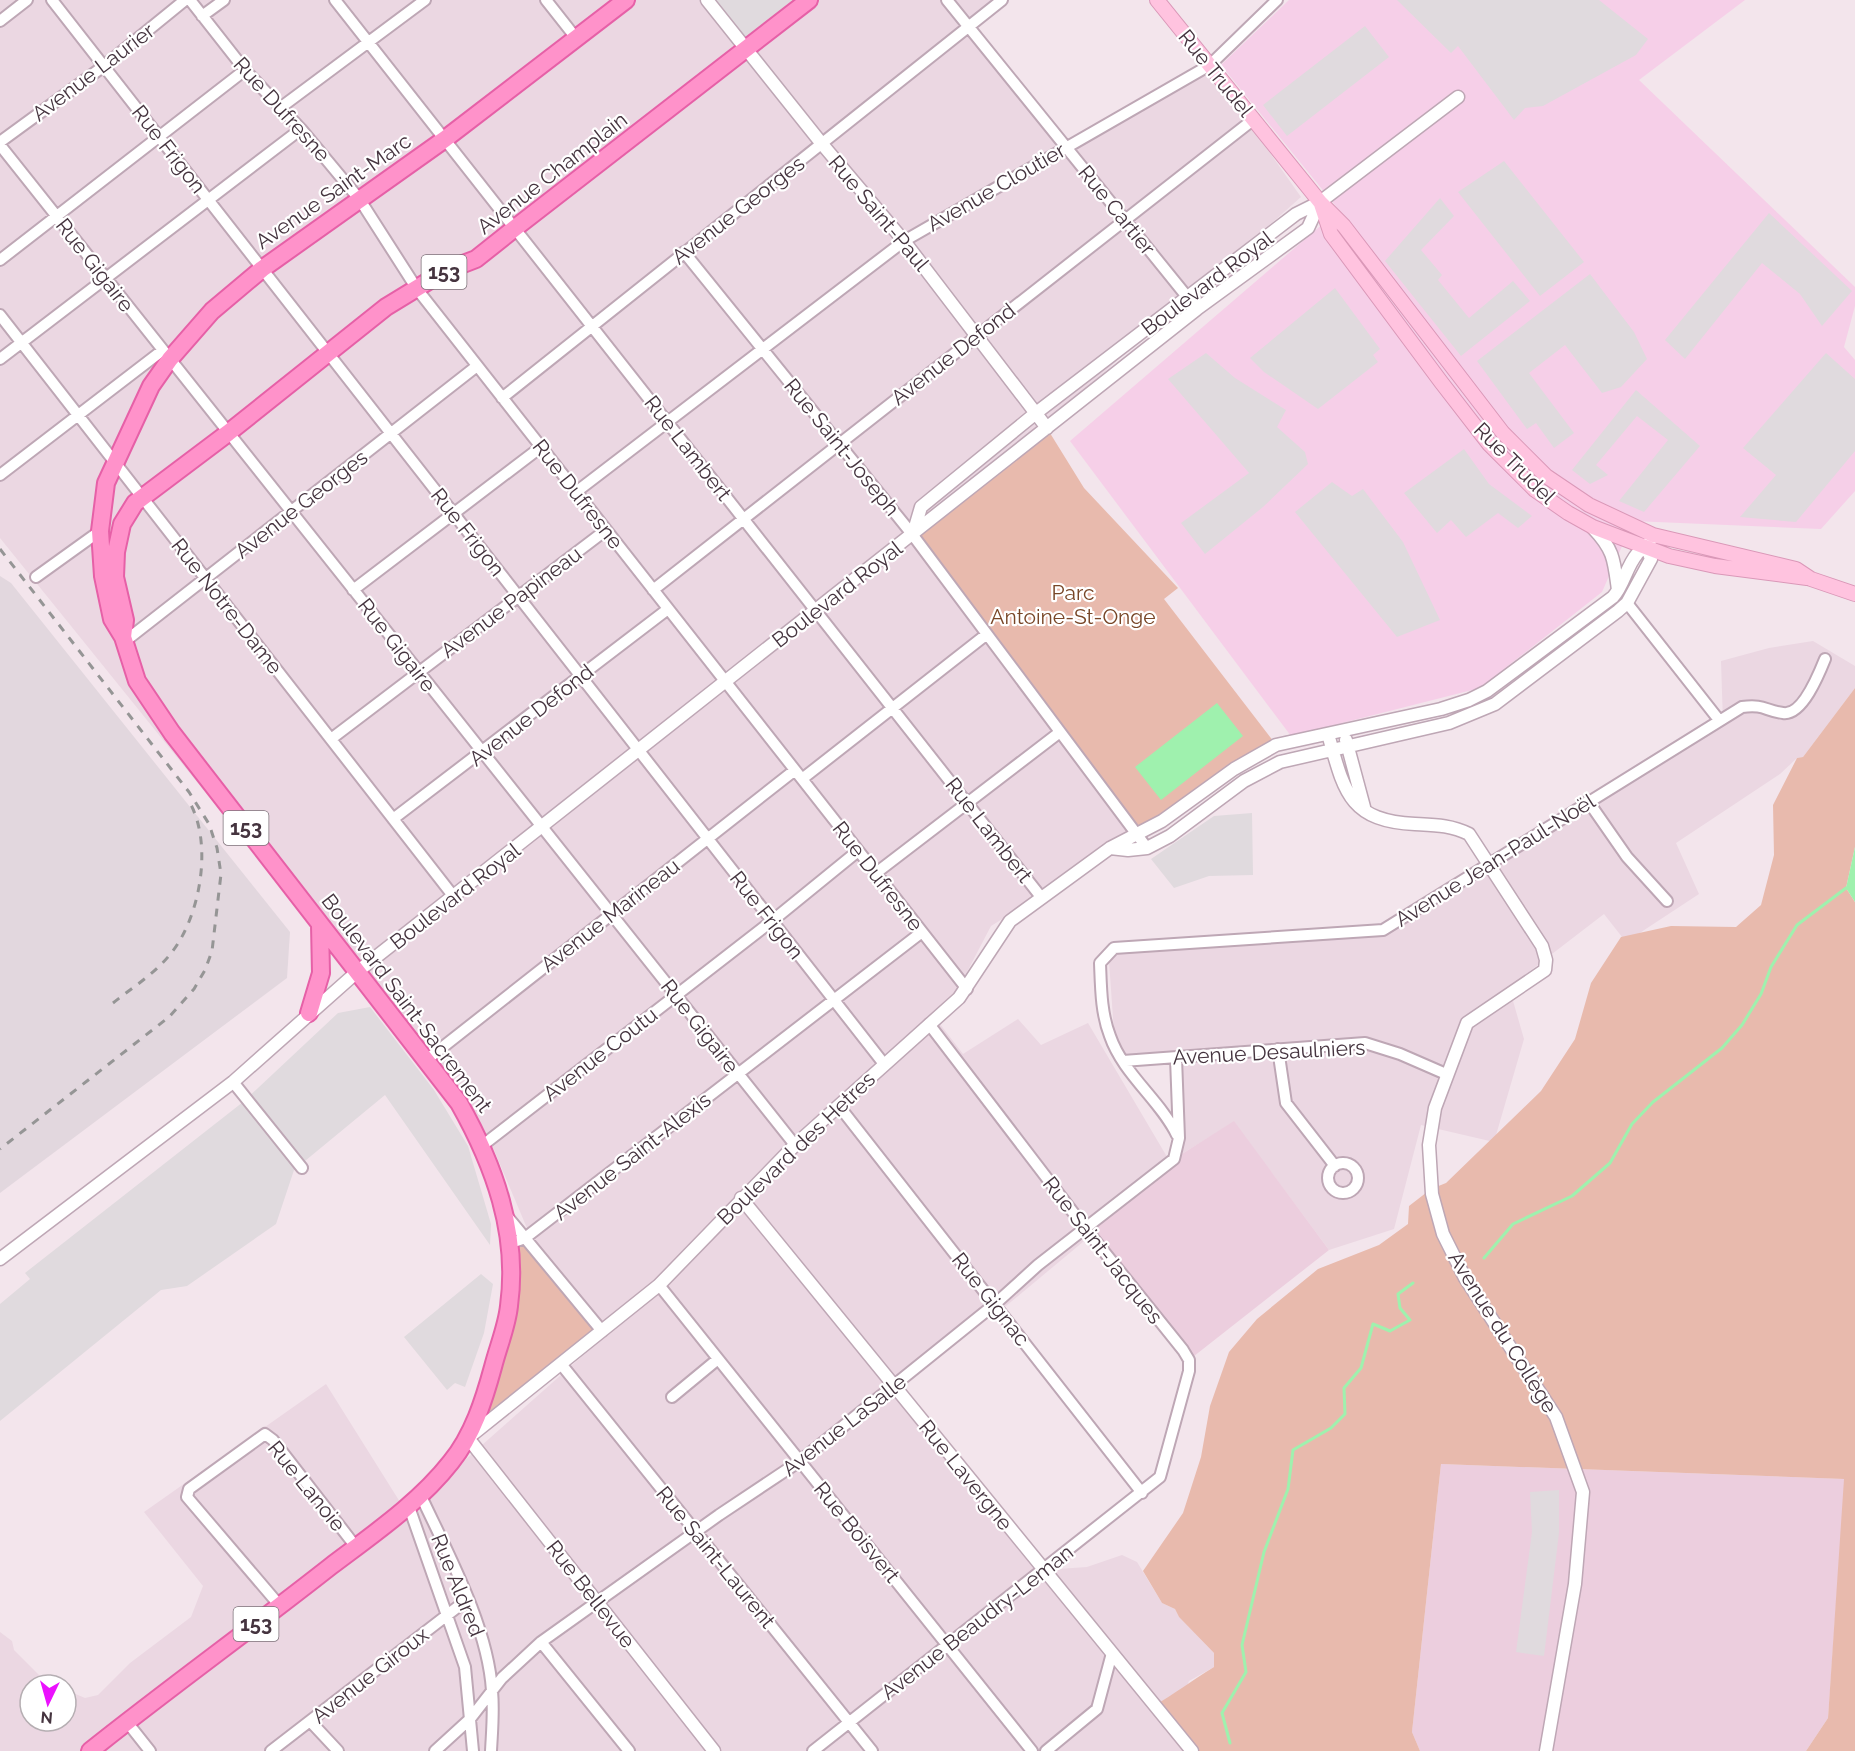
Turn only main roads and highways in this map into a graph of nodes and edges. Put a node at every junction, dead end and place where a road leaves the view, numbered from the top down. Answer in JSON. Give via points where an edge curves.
{"nodes":[{"id":1,"x":626,"y":0,"type":"edge"},
{"id":2,"x":809,"y":0,"type":"edge"},
{"id":3,"x":1157,"y":0,"type":"edge"},
{"id":4,"x":1320,"y":202,"type":"junction"},
{"id":5,"x":116,"y":464,"type":"joint"},
{"id":6,"x":143,"y":499,"type":"joint"},
{"id":7,"x":1650,"y":541,"type":"junction"},
{"id":8,"x":1855,"y":594,"type":"edge"},
{"id":9,"x":123,"y":640,"type":"junction"},
{"id":10,"x":319,"y":924,"type":"junction"},
{"id":11,"x":309,"y":1013,"type":"road end"},
{"id":12,"x":90,"y":1751,"type":"edge"}],
"edges":[{"from":1,"to":5,"type":"main road","name":"Avenue Saint-Marc","number":"153","via":[[445,139],[262,269],[212,311],[166,354]]},
{"from":2,"to":6,"type":"main road","name":"Avenue Champlain","number":"153","via":[[476,259],[445,271],[386,307]]},
{"from":3,"to":4,"type":"main road","name":"Rue Trudel"},
{"from":4,"to":7,"type":"main road","name":"Rue Trudel","via":[[1344,226],[1503,433],[1546,476]]},
{"from":4,"to":7,"type":"main road","name":"Rue Trudel","via":[[1331,234],[1489,444],[1535,489],[1568,513],[1591,526]]},
{"from":5,"to":9,"type":"main road","name":"Boulevard Saint-Sacrement","number":"153","via":[[106,483],[100,531],[103,576],[112,619]]},
{"from":6,"to":9,"type":"main road","name":"Boulevard Saint-Sacrement","number":"153","via":[[135,503],[122,524],[116,552],[115,577],[125,620]]},
{"from":7,"to":8,"type":"main road","name":"Rue Trudel","via":[[1669,556],[1811,579]]},
{"from":9,"to":10,"type":"main road","name":"Boulevard Saint-Sacrement","number":"153","via":[[137,681],[161,718]]},
{"from":10,"to":11,"type":"main road","via":[[321,973]]},
{"from":10,"to":12,"type":"main road","name":"Boulevard Saint-Sacrement","number":"153","via":[[459,1103],[483,1145],[504,1212],[518,1241],[510,1306],[489,1384],[468,1438],[451,1463],[414,1499]]}]}
